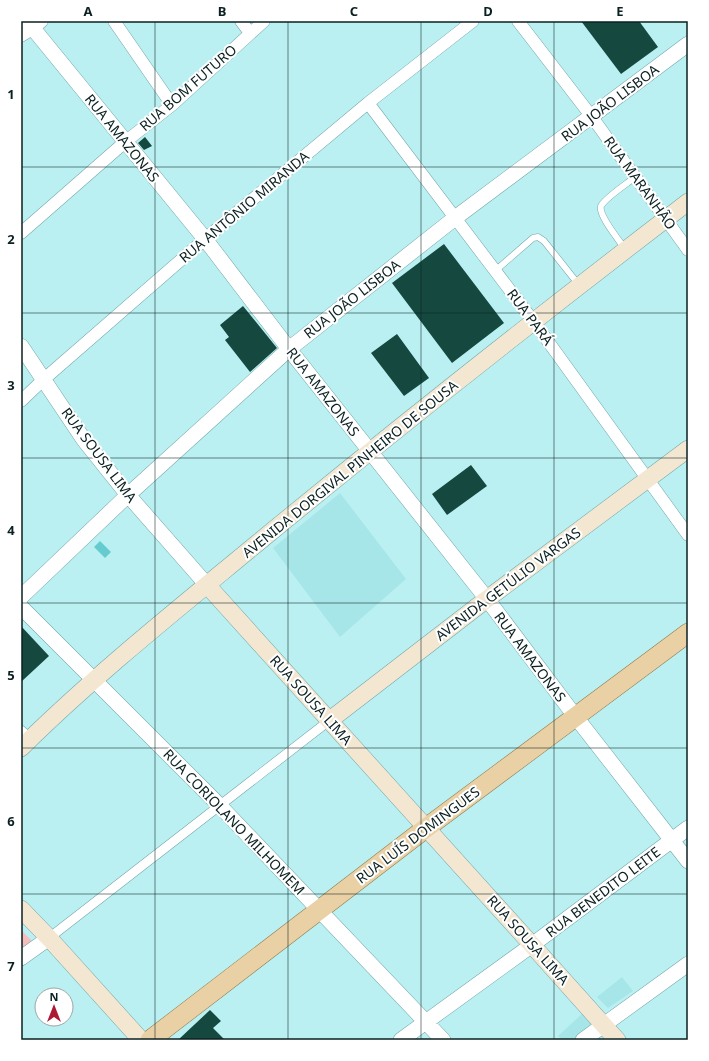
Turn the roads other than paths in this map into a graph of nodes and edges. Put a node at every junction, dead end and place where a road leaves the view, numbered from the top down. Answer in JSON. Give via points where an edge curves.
{"nodes":[{"id":1,"x":114,"y":21,"type":"edge"},
{"id":2,"x":241,"y":21,"type":"edge"},
{"id":3,"x":264,"y":21,"type":"edge"},
{"id":4,"x":473,"y":21,"type":"edge"},
{"id":5,"x":518,"y":21,"type":"edge"},
{"id":6,"x":31,"y":26,"type":"edge"},
{"id":7,"x":250,"y":33,"type":"junction"},
{"id":8,"x":688,"y":44,"type":"edge"},
{"id":9,"x":368,"y":103,"type":"junction"},
{"id":10,"x":172,"y":105,"type":"junction"},
{"id":11,"x":592,"y":117,"type":"junction"},
{"id":12,"x":125,"y":142,"type":"junction"},
{"id":13,"x":635,"y":177,"type":"junction"},
{"id":14,"x":688,"y":202,"type":"edge"},
{"id":15,"x":455,"y":218,"type":"junction"},
{"id":16,"x":665,"y":220,"type":"junction"},
{"id":17,"x":21,"y":233,"type":"edge"},
{"id":18,"x":205,"y":239,"type":"junction"},
{"id":19,"x":626,"y":250,"type":"junction"},
{"id":20,"x":688,"y":250,"type":"edge"},
{"id":21,"x":495,"y":271,"type":"junction"},
{"id":22,"x":580,"y":286,"type":"junction"},
{"id":23,"x":534,"y":322,"type":"junction"},
{"id":24,"x":21,"y":346,"type":"edge"},
{"id":25,"x":289,"y":349,"type":"junction"},
{"id":26,"x":43,"y":380,"type":"junction"},
{"id":27,"x":21,"y":401,"type":"edge"},
{"id":28,"x":688,"y":449,"type":"edge"},
{"id":29,"x":370,"y":451,"type":"junction"},
{"id":30,"x":648,"y":479,"type":"junction"},
{"id":31,"x":128,"y":495,"type":"junction"},
{"id":32,"x":688,"y":535,"type":"edge"},
{"id":33,"x":207,"y":585,"type":"junction"},
{"id":34,"x":21,"y":597,"type":"edge"},
{"id":35,"x":487,"y":599,"type":"junction"},
{"id":36,"x":21,"y":607,"type":"edge"},
{"id":37,"x":688,"y":633,"type":"edge"},
{"id":38,"x":94,"y":680,"type":"junction"},
{"id":39,"x":575,"y":716,"type":"junction"},
{"id":40,"x":330,"y":720,"type":"junction"},
{"id":41,"x":24,"y":739,"type":"edge"},
{"id":42,"x":220,"y":806,"type":"junction"},
{"id":43,"x":426,"y":828,"type":"junction"},
{"id":44,"x":688,"y":828,"type":"edge"},
{"id":45,"x":671,"y":840,"type":"junction"},
{"id":46,"x":688,"y":861,"type":"edge"},
{"id":47,"x":21,"y":909,"type":"edge"},
{"id":48,"x":320,"y":910,"type":"junction"},
{"id":49,"x":49,"y":938,"type":"junction"},
{"id":50,"x":532,"y":945,"type":"junction"},
{"id":51,"x":21,"y":958,"type":"edge"},
{"id":52,"x":688,"y":964,"type":"edge"},
{"id":53,"x":426,"y":1022,"type":"junction"},
{"id":54,"x":603,"y":1025,"type":"junction"},
{"id":55,"x":141,"y":1040,"type":"edge"},
{"id":56,"x":150,"y":1040,"type":"edge"},
{"id":57,"x":401,"y":1040,"type":"edge"},
{"id":58,"x":443,"y":1040,"type":"edge"},
{"id":59,"x":583,"y":1040,"type":"edge"},
{"id":60,"x":617,"y":1040,"type":"edge"}],
"edges":[{"from":1,"to":10,"type":"street"},
{"from":2,"to":7,"type":"street"},
{"from":3,"to":7,"type":"street","name":"RUA BOM FUTURO"},
{"from":4,"to":9,"type":"street","name":"RUA ANTÔNIO MIRANDA"},
{"from":5,"to":11,"type":"street","name":"RUA MARANHÃO"},
{"from":6,"to":12,"type":"street","name":"RUA AMAZONAS"},
{"from":7,"to":10,"type":"street","name":"RUA BOM FUTURO"},
{"from":8,"to":11,"type":"street","name":"RUA JOÃO LISBOA"},
{"from":9,"to":15,"type":"street","name":"RUA PARÁ"},
{"from":9,"to":18,"type":"street","name":"RUA ANTÔNIO MIRANDA"},
{"from":10,"to":12,"type":"street","name":"RUA BOM FUTURO"},
{"from":11,"to":13,"type":"street","name":"RUA MARANHÃO"},
{"from":11,"to":15,"type":"street","name":"RUA JOÃO LISBOA"},
{"from":12,"to":17,"type":"street","name":"RUA BOM FUTURO"},
{"from":12,"to":18,"type":"street","name":"RUA AMAZONAS"},
{"from":13,"to":16,"type":"street","name":"RUA MARANHÃO"},
{"from":13,"to":19,"type":"lane","via":[[603,203],[601,211]]},
{"from":14,"to":16,"type":"main road","name":"AVENIDA DORGIVAL PINHEIRO DE SOUSA"},
{"from":15,"to":21,"type":"street","name":"RUA PARÁ"},
{"from":15,"to":25,"type":"street","name":"RUA JOÃO LISBOA"},
{"from":16,"to":19,"type":"main road","name":"AVENIDA DORGIVAL PINHEIRO DE SOUSA"},
{"from":16,"to":20,"type":"street","name":"RUA MARANHÃO"},
{"from":18,"to":25,"type":"street","name":"RUA AMAZONAS"},
{"from":18,"to":26,"type":"street","name":"RUA ANTÔNIO MIRANDA"},
{"from":19,"to":22,"type":"main road","name":"AVENIDA DORGIVAL PINHEIRO DE SOUSA"},
{"from":21,"to":22,"type":"lane","via":[[533,238],[538,237]]},
{"from":21,"to":23,"type":"street","name":"RUA PARÁ"},
{"from":22,"to":23,"type":"main road","name":"AVENIDA DORGIVAL PINHEIRO DE SOUSA"},
{"from":23,"to":29,"type":"main road","name":"AVENIDA DORGIVAL PINHEIRO DE SOUSA"},
{"from":23,"to":30,"type":"street","name":"RUA PARÁ"},
{"from":24,"to":26,"type":"street","name":"RUA SOUSA LIMA"},
{"from":25,"to":29,"type":"street","name":"RUA AMAZONAS"},
{"from":25,"to":31,"type":"street","name":"RUA JOÃO LISBOA"},
{"from":26,"to":27,"type":"street","name":"RUA ANTÔNIO MIRANDA"},
{"from":26,"to":31,"type":"street","name":"RUA SOUSA LIMA","via":[[84,440]]},
{"from":28,"to":30,"type":"main road","name":"AVENIDA GETÚLIO VARGAS"},
{"from":29,"to":33,"type":"main road","name":"AVENIDA DORGIVAL PINHEIRO DE SOUSA"},
{"from":29,"to":35,"type":"street","name":"RUA AMAZONAS"},
{"from":30,"to":32,"type":"street","name":"RUA PARÁ"},
{"from":30,"to":35,"type":"main road","name":"AVENIDA GETÚLIO VARGAS"},
{"from":31,"to":33,"type":"street","name":"RUA SOUSA LIMA"},
{"from":31,"to":34,"type":"street","name":"RUA JOÃO LISBOA"},
{"from":33,"to":38,"type":"main road","name":"AVENIDA DORGIVAL PINHEIRO DE SOUSA"},
{"from":33,"to":40,"type":"main road","name":"RUA SOUSA LIMA"},
{"from":35,"to":39,"type":"street","name":"RUA AMAZONAS"},
{"from":35,"to":40,"type":"main road","name":"AVENIDA GETÚLIO VARGAS"},
{"from":36,"to":38,"type":"street","name":"RUA CORIOLANO MILHOMEM"},
{"from":37,"to":39,"type":"main road","name":"RUA LUÍS DOMINGUES"},
{"from":38,"to":41,"type":"main road","name":"AVENIDA DORGIVAL PINHEIRO DE SOUSA"},
{"from":38,"to":42,"type":"street","name":"RUA CORIOLANO MILHOMEM"},
{"from":39,"to":43,"type":"main road","name":"RUA LUÍS DOMINGUES"},
{"from":39,"to":45,"type":"street","name":"RUA AMAZONAS"},
{"from":40,"to":42,"type":"street"},
{"from":40,"to":43,"type":"main road","name":"RUA SOUSA LIMA"},
{"from":42,"to":48,"type":"street","name":"RUA CORIOLANO MILHOMEM"},
{"from":42,"to":49,"type":"street"},
{"from":43,"to":48,"type":"main road","name":"RUA LUÍS DOMINGUES"},
{"from":43,"to":50,"type":"main road","name":"RUA SOUSA LIMA"},
{"from":44,"to":45,"type":"street","name":"RUA BENEDITO LEITE"},
{"from":45,"to":46,"type":"street","name":"RUA AMAZONAS"},
{"from":45,"to":50,"type":"street","name":"RUA BENEDITO LEITE"},
{"from":47,"to":49,"type":"main road"},
{"from":48,"to":53,"type":"street","name":"RUA CORIOLANO MILHOMEM"},
{"from":48,"to":56,"type":"main road","name":"RUA LUÍS DOMINGUES"},
{"from":49,"to":51,"type":"street"},
{"from":49,"to":55,"type":"main road"},
{"from":50,"to":53,"type":"street","name":"RUA BENEDITO LEITE"},
{"from":50,"to":54,"type":"main road","name":"RUA SOUSA LIMA"},
{"from":52,"to":54,"type":"street"},
{"from":53,"to":57,"type":"street","name":"RUA BENEDITO LEITE"},
{"from":53,"to":58,"type":"street","name":"RUA CORIOLANO MILHOMEM"},
{"from":54,"to":59,"type":"street"},
{"from":54,"to":60,"type":"main road","name":"RUA SOUSA LIMA"}]}
